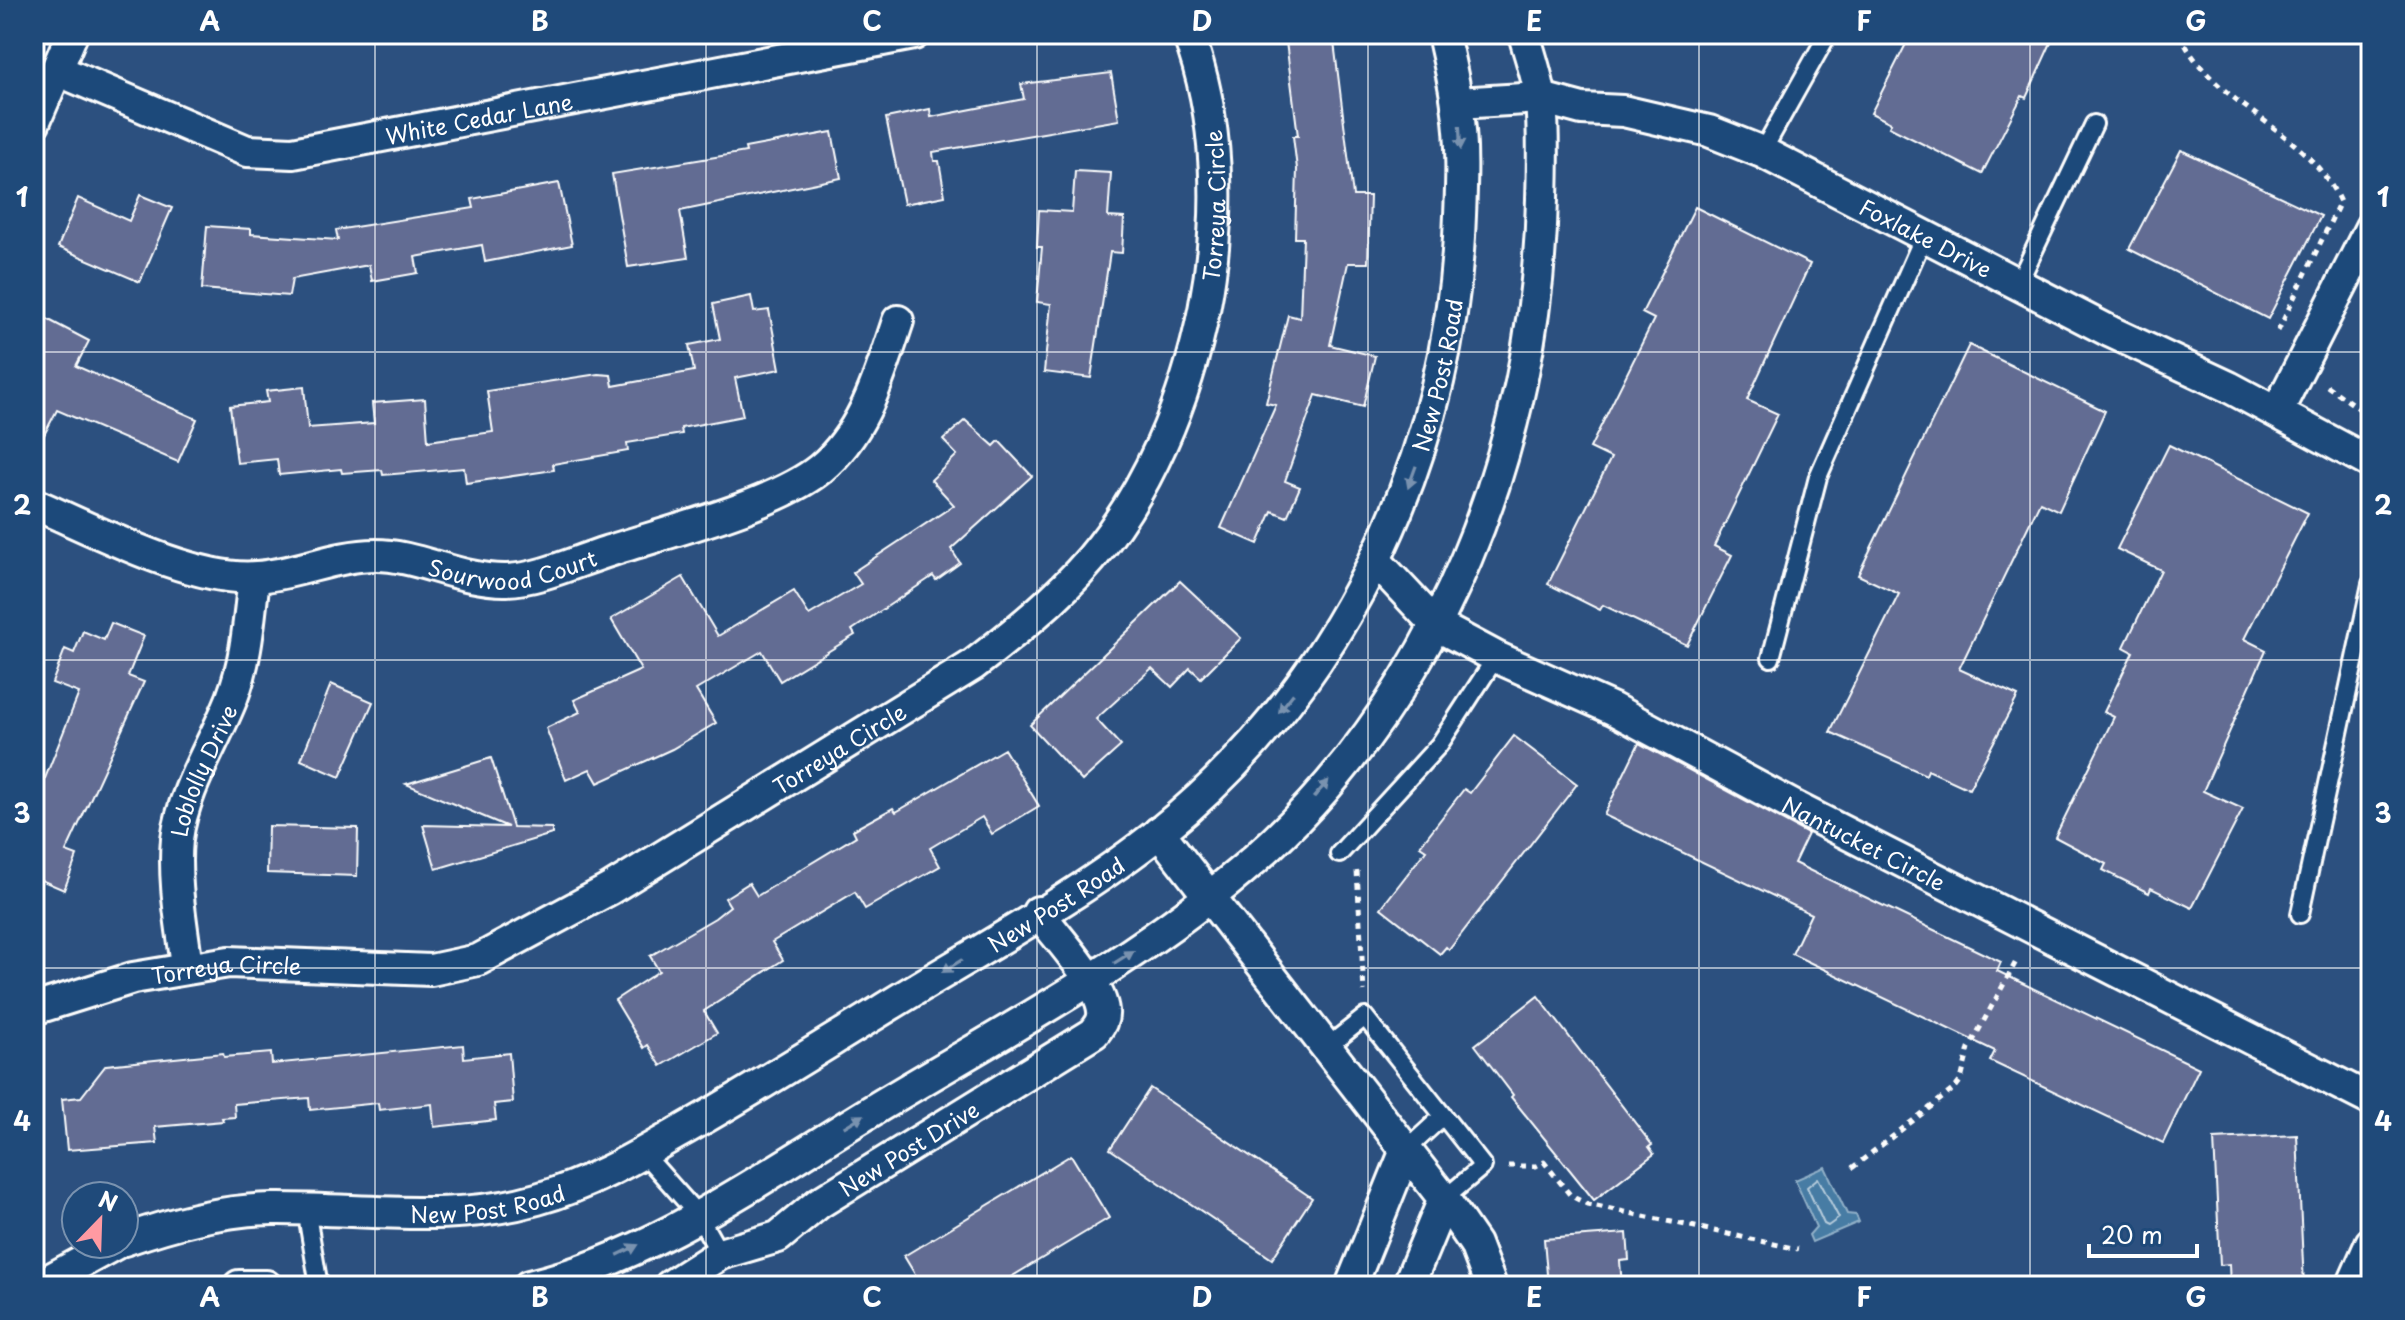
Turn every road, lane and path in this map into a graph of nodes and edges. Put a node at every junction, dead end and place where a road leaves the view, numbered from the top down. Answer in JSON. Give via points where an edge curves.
{"nodes":[{"id":1,"x":72,"y":34,"type":"edge"},
{"id":2,"x":914,"y":34,"type":"edge"},
{"id":3,"x":1188,"y":34,"type":"edge"},
{"id":4,"x":1443,"y":34,"type":"edge"},
{"id":5,"x":1524,"y":34,"type":"edge"},
{"id":6,"x":1828,"y":34,"type":"edge"},
{"id":7,"x":2180,"y":34,"type":"edge"},
{"id":8,"x":57,"y":70,"type":"junction"},
{"id":9,"x":1541,"y":98,"type":"junction"},
{"id":10,"x":1457,"y":103,"type":"junction"},
{"id":11,"x":34,"y":123,"type":"edge"},
{"id":12,"x":2094,"y":124,"type":"dead end"},
{"id":13,"x":1762,"y":152,"type":"junction"},
{"id":14,"x":2371,"y":227,"type":"edge"},
{"id":15,"x":1924,"y":236,"type":"junction"},
{"id":16,"x":2018,"y":284,"type":"junction"},
{"id":17,"x":898,"y":321,"type":"dead end"},
{"id":18,"x":2300,"y":364,"type":"junction"},
{"id":19,"x":2277,"y":412,"type":"junction"},
{"id":20,"x":2371,"y":417,"type":"edge"},
{"id":21,"x":2371,"y":463,"type":"edge"},
{"id":22,"x":34,"y":504,"type":"edge"},
{"id":23,"x":1375,"y":560,"type":"junction"},
{"id":24,"x":254,"y":578,"type":"junction"},
{"id":25,"x":2371,"y":584,"type":"edge"},
{"id":26,"x":1436,"y":625,"type":"junction"},
{"id":27,"x":1496,"y":657,"type":"junction"},
{"id":28,"x":1771,"y":658,"type":"dead end"},
{"id":29,"x":1159,"y":832,"type":"junction"},
{"id":30,"x":1339,"y":854,"type":"joint"},
{"id":31,"x":1212,"y":895,"type":"junction"},
{"id":32,"x":1038,"y":912,"type":"junction"},
{"id":33,"x":2300,"y":914,"type":"dead end"},
{"id":34,"x":2034,"y":928,"type":"junction"},
{"id":35,"x":187,"y":967,"type":"junction"},
{"id":36,"x":1089,"y":980,"type":"junction"},
{"id":37,"x":34,"y":1009,"type":"edge"},
{"id":38,"x":1365,"y":1017,"type":"junction"},
{"id":39,"x":1327,"y":1047,"type":"junction"},
{"id":40,"x":2371,"y":1100,"type":"edge"},
{"id":41,"x":1443,"y":1116,"type":"junction"},
{"id":42,"x":1406,"y":1150,"type":"junction"},
{"id":43,"x":643,"y":1153,"type":"junction"},
{"id":44,"x":1483,"y":1166,"type":"junction"},
{"id":45,"x":1852,"y":1168,"type":"dead end"},
{"id":46,"x":1444,"y":1199,"type":"junction"},
{"id":47,"x":306,"y":1209,"type":"junction"},
{"id":48,"x":698,"y":1215,"type":"junction"},
{"id":49,"x":140,"y":1235,"type":"edge"},
{"id":50,"x":2371,"y":1243,"type":"edge"},
{"id":51,"x":1798,"y":1249,"type":"dead end"},
{"id":52,"x":720,"y":1254,"type":"junction"},
{"id":53,"x":86,"y":1260,"type":"edge"},
{"id":54,"x":38,"y":1286,"type":"edge"},
{"id":55,"x":239,"y":1286,"type":"edge"},
{"id":56,"x":266,"y":1286,"type":"edge"},
{"id":57,"x":319,"y":1286,"type":"edge"},
{"id":58,"x":529,"y":1286,"type":"edge"},
{"id":59,"x":670,"y":1286,"type":"edge"},
{"id":60,"x":1351,"y":1286,"type":"edge"},
{"id":61,"x":1408,"y":1286,"type":"edge"},
{"id":62,"x":1491,"y":1286,"type":"edge"},
{"id":63,"x":2352,"y":1286,"type":"edge"}],
"edges":[{"from":1,"to":8,"type":"street"},
{"from":2,"to":8,"type":"street","name":"White Cedar Lane","via":[[293,153],[247,151]]},
{"from":3,"to":35,"type":"street","name":"Torreya Circle","via":[[1206,103],[1215,207],[1212,260],[1197,342],[1186,382],[1148,469],[1091,559],[1054,597],[973,665],[610,889],[478,960],[431,970],[270,962]]},
{"from":4,"to":10,"type":"street","name":"New Post Road"},
{"from":5,"to":9,"type":"street"},
{"from":6,"to":13,"type":"lane"},
{"from":7,"to":18,"type":"path","via":[[2204,75],[2311,159],[2340,202],[2274,344]]},
{"from":8,"to":11,"type":"street"},
{"from":9,"to":10,"type":"street","name":"Foxlake Drive"},
{"from":9,"to":13,"type":"street","name":"Foxlake Drive","via":[[1582,109],[1664,118]]},
{"from":9,"to":26,"type":"street","via":[[1541,259],[1525,375],[1482,522]]},
{"from":10,"to":23,"type":"street","name":"New Post Road","one_way":true,"via":[[1460,205],[1450,328],[1426,433]]},
{"from":12,"to":16,"type":"lane"},
{"from":13,"to":15,"type":"street","name":"Foxlake Drive"},
{"from":14,"to":18,"type":"street"},
{"from":15,"to":16,"type":"street","name":"Foxlake Drive"},
{"from":15,"to":28,"type":"lane","via":[[1818,477]]},
{"from":16,"to":19,"type":"street","name":"Foxlake Drive"},
{"from":17,"to":24,"type":"street","name":"Sourwood Court","via":[[872,398],[845,441],[819,469],[782,491],[508,580],[466,577],[378,555]]},
{"from":18,"to":19,"type":"street"},
{"from":18,"to":20,"type":"path"},
{"from":19,"to":21,"type":"street","name":"Foxlake Drive"},
{"from":22,"to":24,"type":"street","name":"Sourwood Court","via":[[164,559]]},
{"from":23,"to":26,"type":"street","name":"Nantucket Circle"},
{"from":23,"to":29,"type":"street","name":"New Post Road","one_way":true,"via":[[1344,618],[1282,708],[1232,765]]},
{"from":24,"to":35,"type":"street","name":"Loblolly Drive","via":[[246,650],[233,696],[188,799],[177,838]]},
{"from":25,"to":33,"type":"lane"},
{"from":26,"to":27,"type":"street","name":"Nantucket Circle"},
{"from":31,"to":26,"type":"street","one_way":true,"via":[[1267,847],[1330,780],[1397,690]]},
{"from":27,"to":30,"type":"lane","via":[[1439,745]]},
{"from":27,"to":34,"type":"street","name":"Nantucket Circle","via":[[1613,709]]},
{"from":29,"to":31,"type":"street"},
{"from":29,"to":32,"type":"street","name":"New Post Road"},
{"from":30,"to":38,"type":"path","via":[[1360,874]]},
{"from":36,"to":31,"type":"street","one_way":true},
{"from":31,"to":39,"type":"street"},
{"from":32,"to":36,"type":"street"},
{"from":32,"to":43,"type":"street","name":"New Post Road","one_way":true},
{"from":34,"to":40,"type":"street","name":"Nantucket Circle"},
{"from":34,"to":45,"type":"path","via":[[1969,1048],[1961,1080]]},
{"from":35,"to":37,"type":"street","name":"Torreya Circle"},
{"from":48,"to":36,"type":"street","one_way":true},
{"from":36,"to":52,"type":"street","name":"New Post Drive","via":[[1104,1014],[1094,1033],[819,1203],[778,1237]]},
{"from":38,"to":39,"type":"lane"},
{"from":38,"to":41,"type":"lane"},
{"from":39,"to":42,"type":"street"},
{"from":41,"to":42,"type":"lane"},
{"from":41,"to":44,"type":"lane"},
{"from":42,"to":46,"type":"street"},
{"from":42,"to":60,"type":"street"},
{"from":43,"to":47,"type":"street","name":"New Post Road","via":[[583,1183],[504,1208],[452,1214]]},
{"from":43,"to":48,"type":"lane"},
{"from":44,"to":46,"type":"lane"},
{"from":44,"to":51,"type":"path","via":[[1544,1162],[1571,1196],[1587,1204]]},
{"from":46,"to":61,"type":"street"},
{"from":46,"to":62,"type":"street","via":[[1475,1244]]},
{"from":47,"to":49,"type":"street","name":"New Post Road","via":[[214,1214]]},
{"from":47,"to":57,"type":"lane"},
{"from":48,"to":52,"type":"lane"},
{"from":58,"to":48,"type":"street","one_way":true,"via":[[567,1277]]},
{"from":50,"to":63,"type":"street"},
{"from":52,"to":59,"type":"street","name":"New Post Drive"},
{"from":53,"to":54,"type":"street"},
{"from":55,"to":56,"type":"street"}]}
